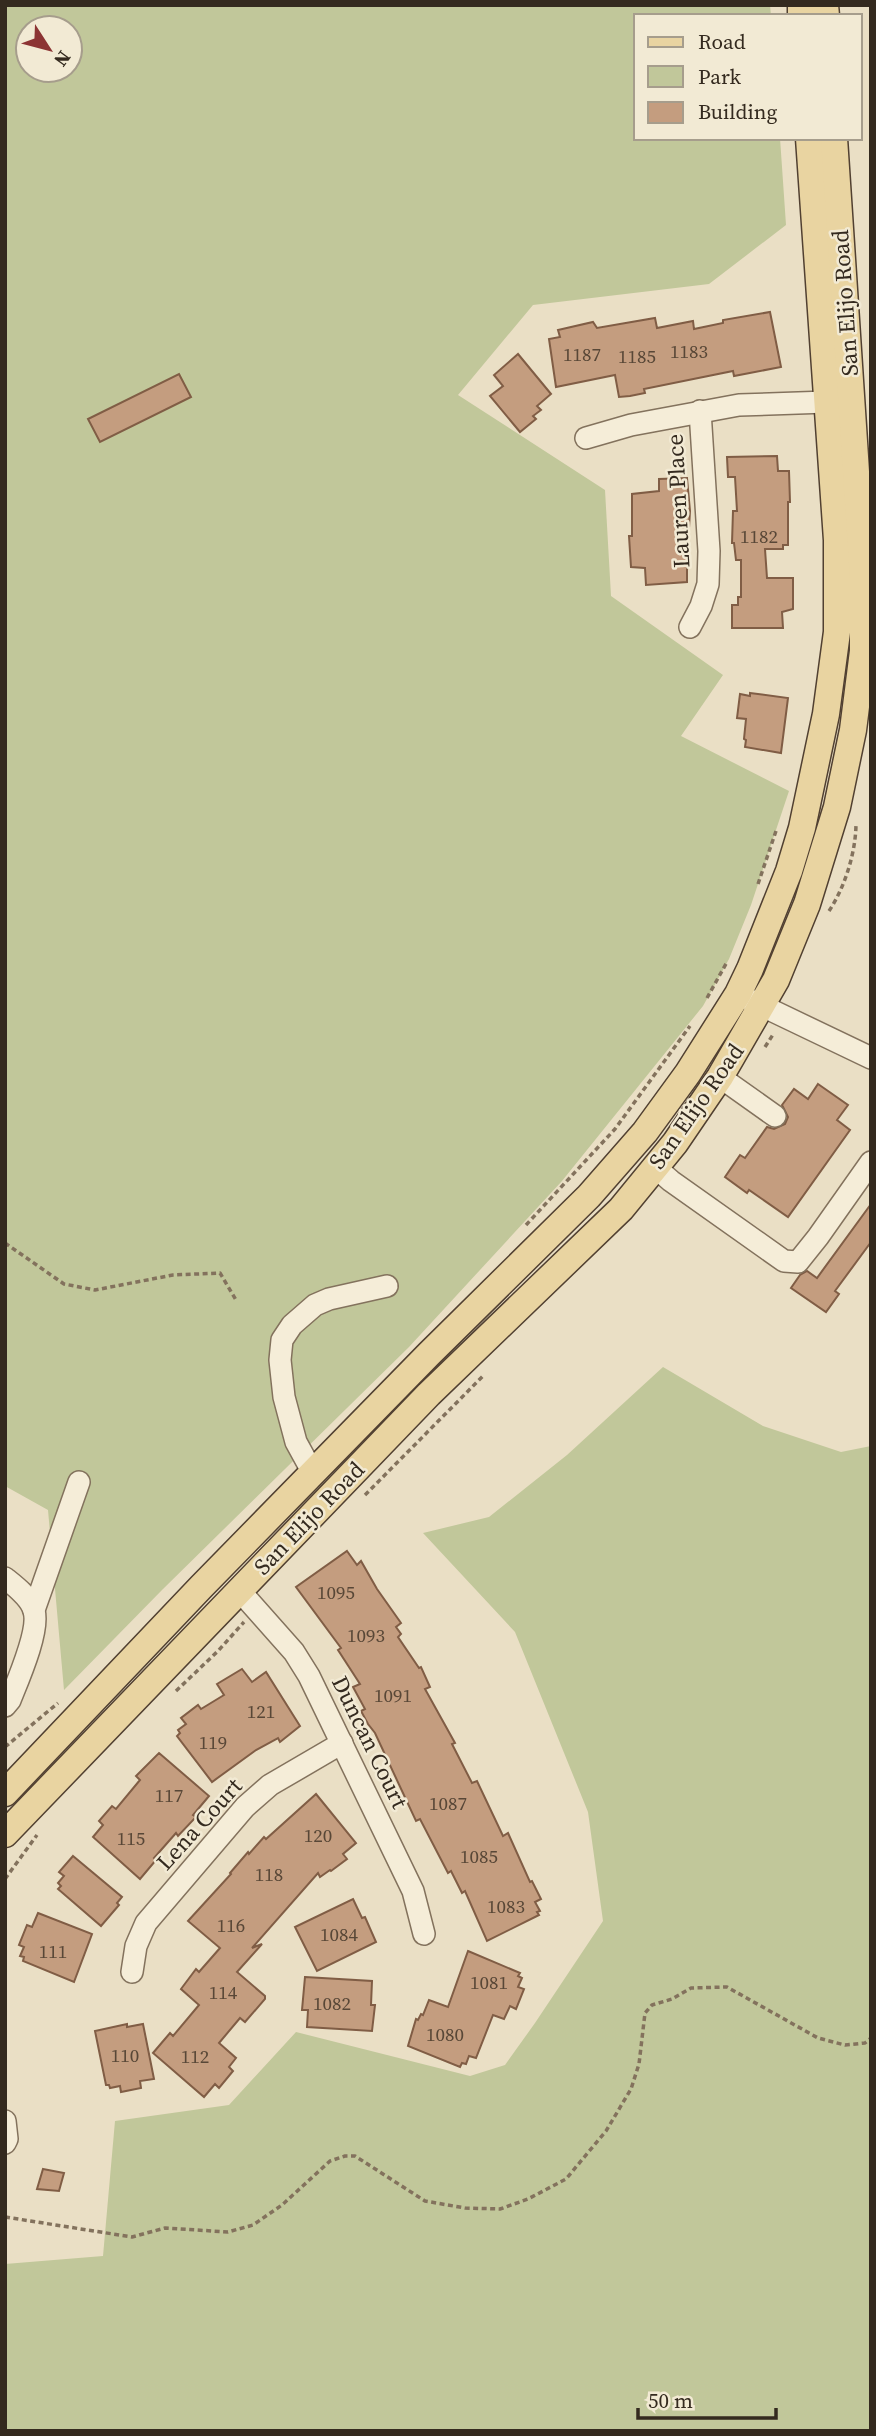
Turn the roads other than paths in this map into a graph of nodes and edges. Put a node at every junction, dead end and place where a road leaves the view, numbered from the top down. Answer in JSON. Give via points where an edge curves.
{"nodes":[{"id":1,"x":809,"y":140,"type":"edge"},
{"id":2,"x":834,"y":140,"type":"edge"},
{"id":3,"x":827,"y":402,"type":"junction"},
{"id":4,"x":700,"y":411,"type":"junction"},
{"id":5,"x":586,"y":438,"type":"dead end"},
{"id":6,"x":690,"y":627,"type":"dead end"},
{"id":7,"x":738,"y":994,"type":"junction"},
{"id":8,"x":762,"y":1006,"type":"junction"},
{"id":9,"x":871,"y":1058,"type":"edge"},
{"id":10,"x":688,"y":1073,"type":"junction"},
{"id":11,"x":720,"y":1077,"type":"junction"},
{"id":12,"x":775,"y":1116,"type":"dead end"},
{"id":13,"x":871,"y":1162,"type":"edge"},
{"id":14,"x":655,"y":1167,"type":"junction"},
{"id":15,"x":376,"y":1293,"type":"dead end"},
{"id":16,"x":313,"y":1473,"type":"junction"},
{"id":17,"x":79,"y":1482,"type":"dead end"},
{"id":18,"x":5,"y":1578,"type":"edge"},
{"id":19,"x":239,"y":1590,"type":"junction"},
{"id":20,"x":34,"y":1610,"type":"junction"},
{"id":21,"x":5,"y":1706,"type":"edge"},
{"id":22,"x":342,"y":1743,"type":"junction"},
{"id":23,"x":5,"y":1793,"type":"edge"},
{"id":24,"x":5,"y":1834,"type":"edge"},
{"id":25,"x":424,"y":1934,"type":"dead end"},
{"id":26,"x":132,"y":1972,"type":"dead end"},
{"id":27,"x":5,"y":2121,"type":"edge"},
{"id":28,"x":5,"y":2143,"type":"edge"}],
"edges":[{"from":1,"to":3,"type":"main road","name":"San Elijo Road"},
{"from":2,"to":8,"type":"main road","name":"San Elijo Road","via":[[861,552],[863,651],[837,807],[807,904]]},
{"from":3,"to":4,"type":"street","name":"Lauren Place"},
{"from":3,"to":7,"type":"main road","name":"San Elijo Road","via":[[837,540],[837,632],[826,714],[789,870]]},
{"from":4,"to":5,"type":"street","name":"Lauren Place"},
{"from":4,"to":6,"type":"street","name":"Lauren Place","via":[[708,584]]},
{"from":7,"to":8,"type":"street"},
{"from":7,"to":10,"type":"main road","name":"San Elijo Road"},
{"from":8,"to":9,"type":"street"},
{"from":8,"to":11,"type":"main road","name":"San Elijo Road"},
{"from":10,"to":14,"type":"main road","via":[[689,1098],[652,1151]]},
{"from":10,"to":16,"type":"main road","name":"San Elijo Road","via":[[589,1196]]},
{"from":11,"to":12,"type":"street"},
{"from":11,"to":14,"type":"main road","name":"San Elijo Road"},
{"from":13,"to":14,"type":"street","via":[[798,1262],[784,1261]]},
{"from":14,"to":19,"type":"main road","name":"San Elijo Road","via":[[621,1209],[429,1394]]},
{"from":15,"to":16,"type":"street","via":[[315,1305],[282,1340],[284,1397],[296,1442]]},
{"from":16,"to":23,"type":"main road","name":"San Elijo Road"},
{"from":17,"to":20,"type":"street"},
{"from":18,"to":20,"type":"street"},
{"from":19,"to":22,"type":"street","name":"Duncan Court","via":[[294,1652]]},
{"from":19,"to":24,"type":"main road","name":"San Elijo Road"},
{"from":20,"to":21,"type":"street","via":[[33,1632]]},
{"from":22,"to":25,"type":"street","name":"Duncan Court","via":[[413,1891]]},
{"from":22,"to":26,"type":"street","name":"Lena Court","via":[[270,1785],[245,1807],[146,1923]]},
{"from":27,"to":28,"type":"street"}]}
